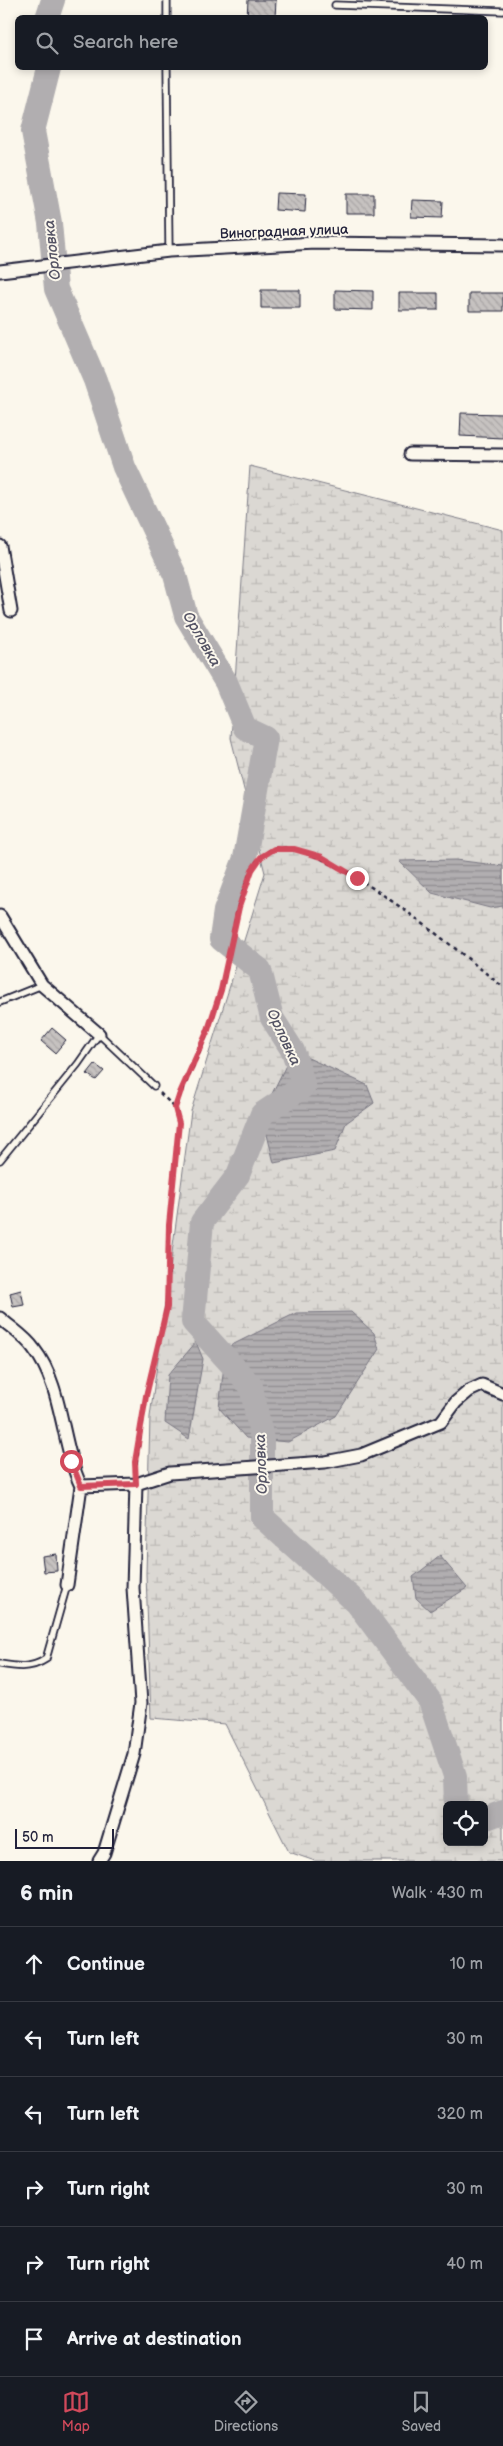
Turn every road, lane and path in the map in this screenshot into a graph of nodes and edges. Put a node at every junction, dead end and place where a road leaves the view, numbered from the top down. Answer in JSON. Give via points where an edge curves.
{"nodes":[{"id":1,"x":167,"y":0,"type":"edge"},
{"id":2,"x":335,"y":6,"type":"dead end"},
{"id":3,"x":503,"y":11,"type":"edge"},
{"id":4,"x":167,"y":15,"type":"edge"},
{"id":5,"x":167,"y":70,"type":"edge"},
{"id":6,"x":503,"y":245,"type":"edge"},
{"id":7,"x":169,"y":251,"type":"junction"},
{"id":8,"x":0,"y":271,"type":"edge"},
{"id":9,"x":410,"y":454,"type":"dead end"},
{"id":10,"x":503,"y":455,"type":"edge"},
{"id":11,"x":0,"y":546,"type":"edge"},
{"id":12,"x":11,"y":611,"type":"dead end"},
{"id":13,"x":0,"y":916,"type":"edge"},
{"id":14,"x":42,"y":985,"type":"junction"},
{"id":15,"x":503,"y":988,"type":"edge"},
{"id":16,"x":0,"y":1002,"type":"edge"},
{"id":17,"x":99,"y":1034,"type":"junction"},
{"id":18,"x":154,"y":1086,"type":"joint"},
{"id":19,"x":175,"y":1108,"type":"junction"},
{"id":20,"x":0,"y":1160,"type":"edge"},
{"id":21,"x":0,"y":1318,"type":"edge"},
{"id":22,"x":503,"y":1394,"type":"edge"},
{"id":23,"x":136,"y":1484,"type":"junction"},
{"id":24,"x":81,"y":1486,"type":"junction"},
{"id":25,"x":67,"y":1585,"type":"joint"},
{"id":26,"x":0,"y":1664,"type":"edge"},
{"id":27,"x":99,"y":1861,"type":"edge"}],
"edges":[{"from":1,"to":4,"type":"lane"},
{"from":2,"to":3,"type":"lane"},
{"from":5,"to":7,"type":"lane"},
{"from":6,"to":7,"type":"street","name":"Виноградная улица","via":[[315,243]]},
{"from":7,"to":8,"type":"street","name":"Виноградная улица"},
{"from":9,"to":10,"type":"street"},
{"from":11,"to":12,"type":"street"},
{"from":13,"to":14,"type":"street"},
{"from":14,"to":16,"type":"lane"},
{"from":14,"to":17,"type":"street"},
{"from":15,"to":19,"type":"path","via":[[357,878],[322,857],[294,849],[274,849],[261,857],[252,870],[239,907],[221,990]]},
{"from":17,"to":18,"type":"lane"},
{"from":17,"to":20,"type":"lane"},
{"from":18,"to":19,"type":"path"},
{"from":19,"to":23,"type":"path","via":[[179,1123],[169,1225],[167,1307],[145,1404],[135,1462]]},
{"from":21,"to":24,"type":"street","via":[[34,1348],[50,1378],[71,1461]]},
{"from":22,"to":23,"type":"street","via":[[482,1385],[456,1402],[441,1422],[361,1455],[324,1462],[170,1474]]},
{"from":23,"to":24,"type":"street"},
{"from":23,"to":27,"type":"street","via":[[133,1588],[141,1703],[134,1754]]},
{"from":24,"to":25,"type":"street"},
{"from":25,"to":26,"type":"lane","via":[[46,1659],[37,1665],[19,1667]]}]}
